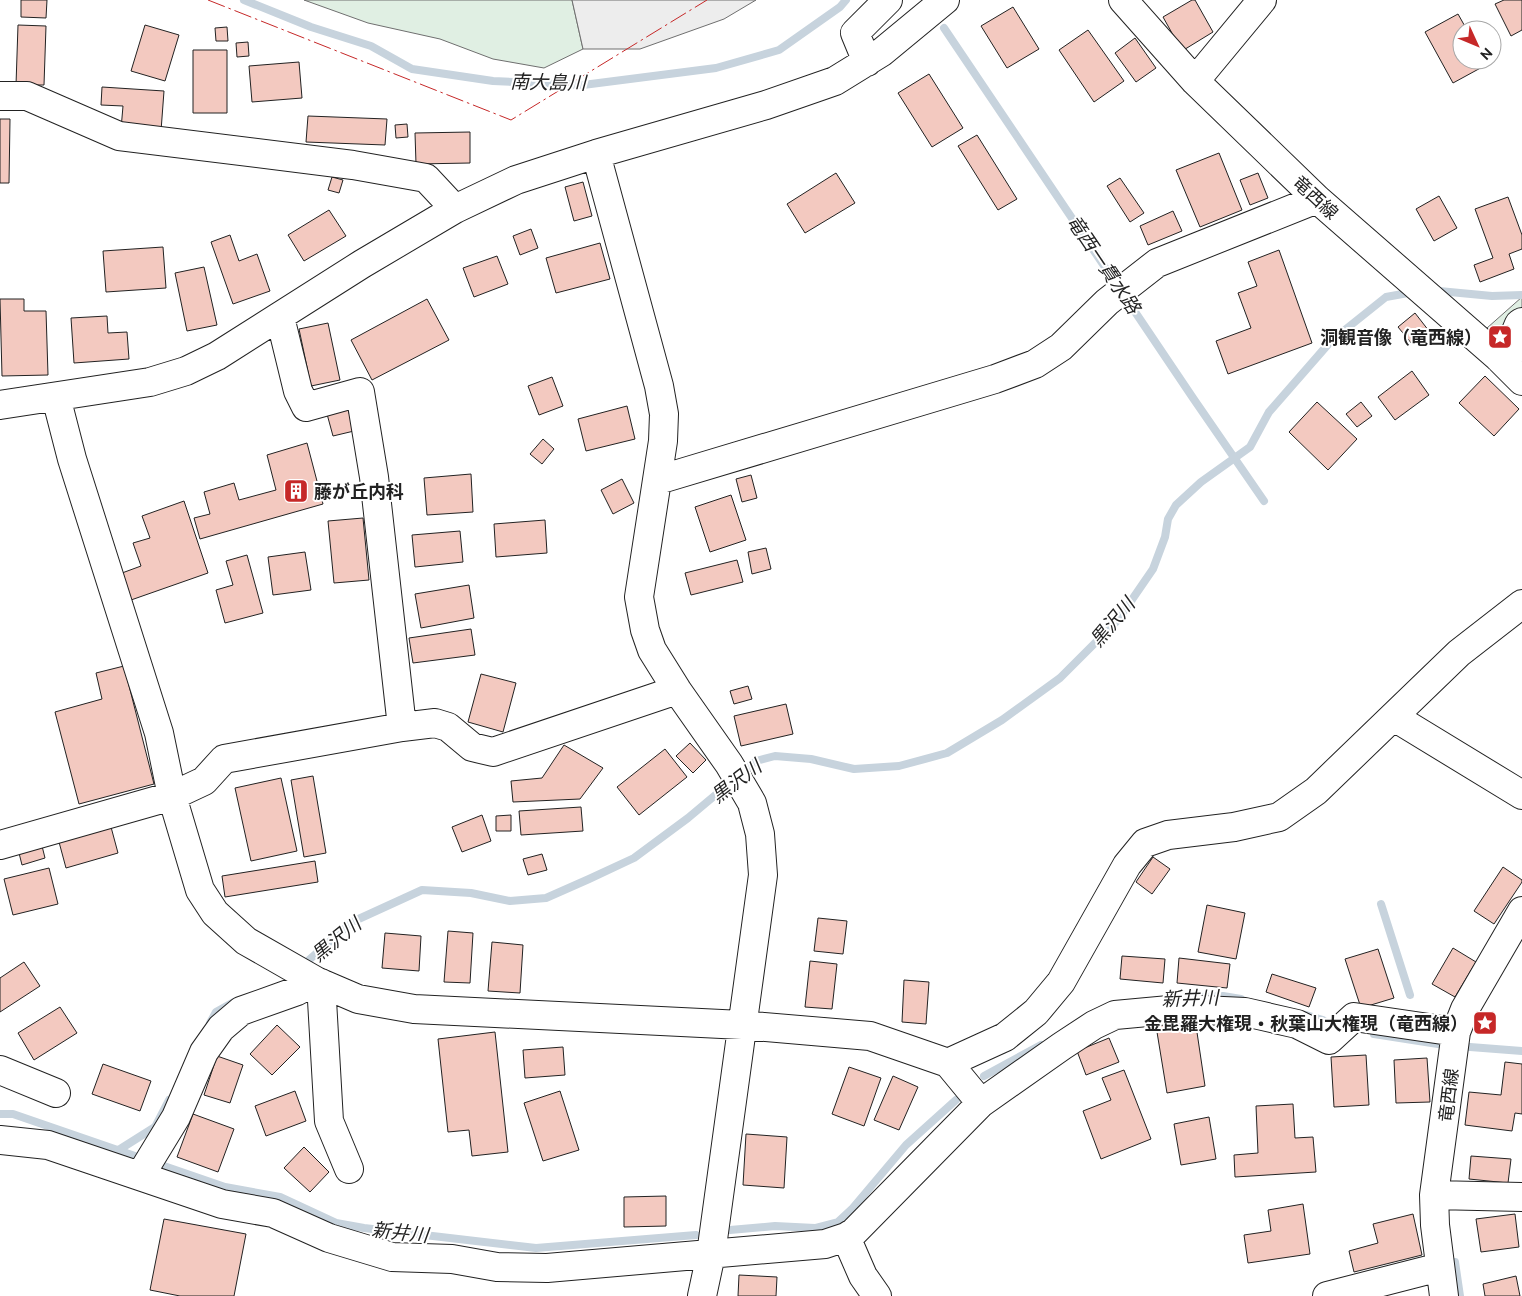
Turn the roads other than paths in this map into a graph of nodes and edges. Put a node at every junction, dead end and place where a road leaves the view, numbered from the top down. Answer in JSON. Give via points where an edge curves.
{"nodes":[{"id":1,"x":888,"y":0,"type":"edge"},
{"id":2,"x":945,"y":0,"type":"edge"},
{"id":3,"x":1123,"y":0,"type":"edge"},
{"id":4,"x":1262,"y":0,"type":"edge"},
{"id":5,"x":867,"y":62,"type":"junction"},
{"id":6,"x":1195,"y":81,"type":"junction"},
{"id":7,"x":0,"y":96,"type":"edge"},
{"id":8,"x":596,"y":154,"type":"junction"},
{"id":9,"x":1318,"y":199,"type":"junction"},
{"id":10,"x":455,"y":209,"type":"junction"},
{"id":11,"x":280,"y":317,"type":"junction"},
{"id":12,"x":1515,"y":343,"type":"edge"},
{"id":13,"x":1522,"y":381,"type":"edge"},
{"id":14,"x":56,"y":397,"type":"junction"},
{"id":15,"x":0,"y":405,"type":"edge"},
{"id":16,"x":658,"y":480,"type":"junction"},
{"id":17,"x":1522,"y":604,"type":"edge"},
{"id":18,"x":677,"y":690,"type":"junction"},
{"id":19,"x":1394,"y":717,"type":"junction"},
{"id":20,"x":402,"y":727,"type":"junction"},
{"id":21,"x":172,"y":796,"type":"junction"},
{"id":22,"x":1522,"y":796,"type":"edge"},
{"id":23,"x":0,"y":845,"type":"edge"},
{"id":24,"x":1522,"y":911,"type":"edge"},
{"id":25,"x":318,"y":982,"type":"junction"},
{"id":26,"x":742,"y":1025,"type":"junction"},
{"id":27,"x":1456,"y":1032,"type":"junction"},
{"id":28,"x":948,"y":1063,"type":"junction"},
{"id":29,"x":0,"y":1070,"type":"edge"},
{"id":30,"x":56,"y":1093,"type":"dead end"},
{"id":31,"x":981,"y":1103,"type":"junction"},
{"id":32,"x":0,"y":1140,"type":"edge"},
{"id":33,"x":349,"y":1169,"type":"dead end"},
{"id":34,"x":140,"y":1176,"type":"junction"},
{"id":35,"x":1434,"y":1195,"type":"junction"},
{"id":36,"x":1522,"y":1196,"type":"edge"},
{"id":37,"x":846,"y":1237,"type":"junction"},
{"id":38,"x":711,"y":1254,"type":"junction"},
{"id":39,"x":1446,"y":1288,"type":"edge"},
{"id":40,"x":702,"y":1296,"type":"edge"},
{"id":41,"x":877,"y":1296,"type":"edge"},
{"id":42,"x":1327,"y":1296,"type":"edge"}],
"edges":[{"from":1,"to":5,"type":"street","via":[[855,33]]},
{"from":2,"to":5,"type":"street"},
{"from":3,"to":6,"type":"street","name":"竜西線"},
{"from":4,"to":6,"type":"street"},
{"from":5,"to":8,"type":"street","via":[[835,81],[766,105]]},
{"from":6,"to":9,"type":"street","name":"竜西線"},
{"from":7,"to":10,"type":"street","via":[[27,96],[120,136],[353,165],[426,178]]},
{"from":8,"to":10,"type":"street","via":[[516,180]]},
{"from":8,"to":16,"type":"street","via":[[659,386],[664,414]]},
{"from":9,"to":12,"type":"street","name":"竜西線"},
{"from":9,"to":16,"type":"street","via":[[1157,263],[1035,364],[995,379]]},
{"from":10,"to":11,"type":"street"},
{"from":11,"to":14,"type":"street","via":[[186,371],[150,382]]},
{"from":11,"to":20,"type":"street","via":[[298,391],[306,407],[360,392],[374,477]]},
{"from":12,"to":13,"type":"street","name":"竜西線"},
{"from":14,"to":15,"type":"street"},
{"from":14,"to":21,"type":"street","via":[[72,459],[159,733]]},
{"from":16,"to":18,"type":"street","via":[[639,597],[652,650]]},
{"from":17,"to":19,"type":"street","via":[[1459,653]]},
{"from":18,"to":20,"type":"street","via":[[493,752],[472,747],[436,723]]},
{"from":18,"to":26,"type":"street","via":[[746,791],[760,834],[763,875]]},
{"from":19,"to":22,"type":"street"},
{"from":19,"to":28,"type":"street","via":[[1316,791],[1279,817],[1168,835],[1145,843],[1128,864],[1061,982],[1036,1012],[1005,1037]]},
{"from":20,"to":21,"type":"street","via":[[224,759],[204,781]]},
{"from":21,"to":23,"type":"street"},
{"from":21,"to":25,"type":"street","via":[[200,890],[215,913],[246,941]]},
{"from":24,"to":27,"type":"street","name":"竜西線","via":[[1465,1009]]},
{"from":25,"to":26,"type":"street","via":[[358,999],[414,1008]]},
{"from":25,"to":33,"type":"street","via":[[329,1121]]},
{"from":25,"to":34,"type":"street","via":[[241,1011],[222,1028],[204,1052],[176,1117]]},
{"from":26,"to":28,"type":"street","via":[[870,1036]]},
{"from":26,"to":38,"type":"street"},
{"from":27,"to":31,"type":"street","via":[[1354,1017],[1329,1040],[1297,1024],[1246,1012],[1180,1009],[1115,1015],[1078,1035]]},
{"from":27,"to":35,"type":"street","name":"竜西線"},
{"from":28,"to":31,"type":"street"},
{"from":29,"to":30,"type":"street"},
{"from":31,"to":37,"type":"street"},
{"from":32,"to":34,"type":"street","via":[[48,1144]]},
{"from":34,"to":38,"type":"street","via":[[222,1204],[273,1213],[329,1238],[392,1257],[452,1259],[497,1267],[547,1268]]},
{"from":35,"to":36,"type":"street"},
{"from":35,"to":39,"type":"street","name":"竜西線","via":[[1435,1226]]},
{"from":37,"to":38,"type":"street","via":[[825,1244]]},
{"from":37,"to":41,"type":"street","via":[[863,1276]]},
{"from":38,"to":40,"type":"street"},
{"from":39,"to":42,"type":"street"}]}
